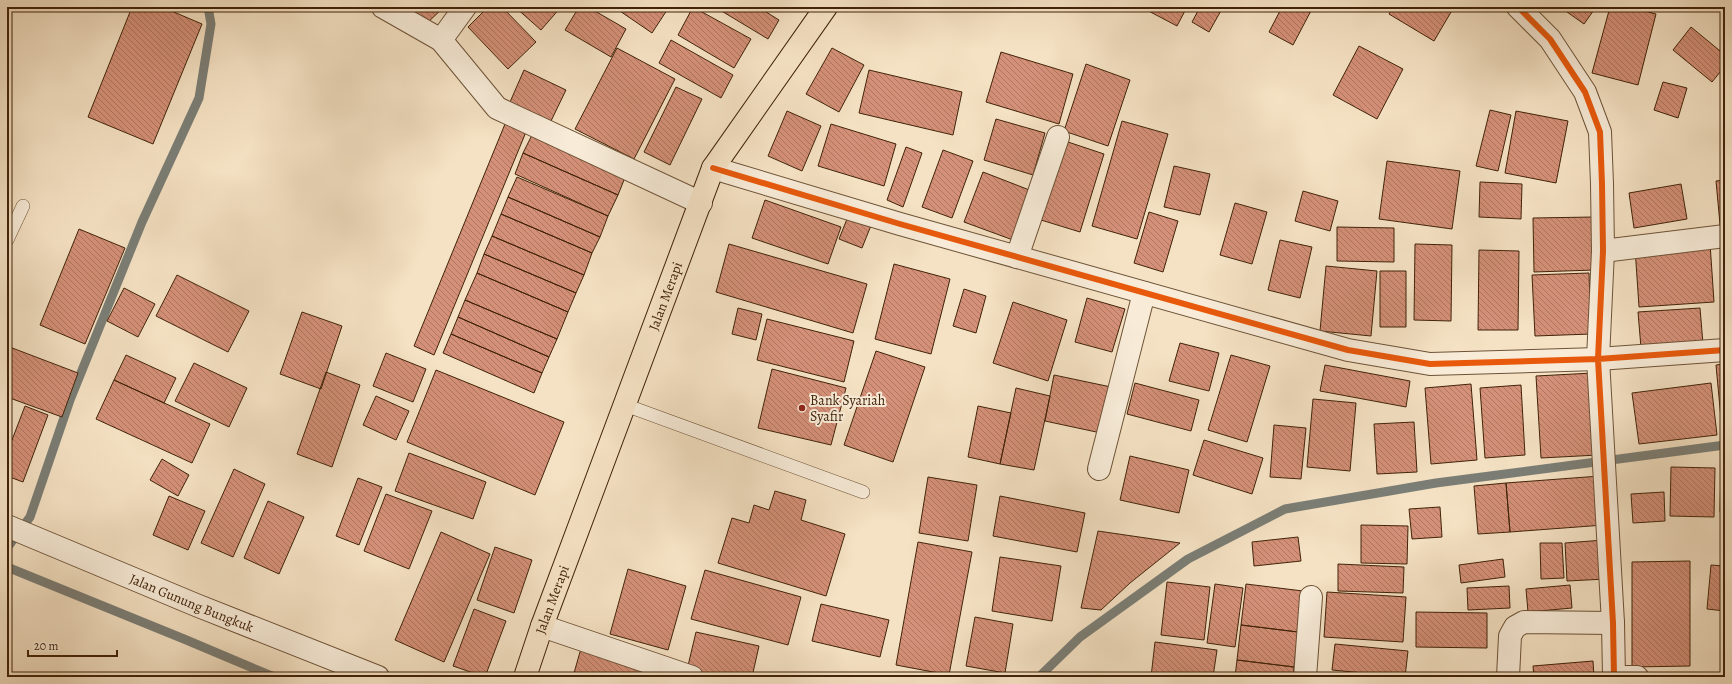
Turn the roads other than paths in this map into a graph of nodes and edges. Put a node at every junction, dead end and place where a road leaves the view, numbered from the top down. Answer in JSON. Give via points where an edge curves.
{"nodes":[{"id":1,"x":383,"y":7,"type":"edge"},
{"id":2,"x":465,"y":7,"type":"edge"},
{"id":3,"x":826,"y":7,"type":"edge"},
{"id":4,"x":1518,"y":7,"type":"edge"},
{"id":5,"x":441,"y":40,"type":"junction"},
{"id":6,"x":1058,"y":137,"type":"dead end"},
{"id":7,"x":713,"y":168,"type":"junction"},
{"id":8,"x":701,"y":203,"type":"junction"},
{"id":9,"x":23,"y":206,"type":"dead end"},
{"id":10,"x":1725,"y":236,"type":"edge"},
{"id":11,"x":7,"y":240,"type":"edge"},
{"id":12,"x":1603,"y":251,"type":"junction"},
{"id":13,"x":1017,"y":257,"type":"junction"},
{"id":14,"x":1144,"y":293,"type":"junction"},
{"id":15,"x":1725,"y":350,"type":"edge"},
{"id":16,"x":1598,"y":359,"type":"junction"},
{"id":17,"x":625,"y":405,"type":"junction"},
{"id":18,"x":1099,"y":469,"type":"dead end"},
{"id":19,"x":863,"y":492,"type":"dead end"},
{"id":20,"x":7,"y":526,"type":"edge"},
{"id":21,"x":1311,"y":597,"type":"dead end"},
{"id":22,"x":1613,"y":623,"type":"junction"},
{"id":23,"x":542,"y":626,"type":"junction"},
{"id":24,"x":378,"y":677,"type":"edge"},
{"id":25,"x":526,"y":677,"type":"edge"},
{"id":26,"x":692,"y":677,"type":"edge"},
{"id":27,"x":1305,"y":677,"type":"edge"},
{"id":28,"x":1508,"y":677,"type":"edge"},
{"id":29,"x":1614,"y":677,"type":"edge"},
{"id":30,"x":1637,"y":677,"type":"edge"}],
"edges":[{"from":1,"to":5,"type":"street"},
{"from":2,"to":5,"type":"street"},
{"from":3,"to":7,"type":"main road","name":"Jalan Merapi"},
{"from":4,"to":12,"type":"street","via":[[1550,39],[1585,92],[1600,132]]},
{"from":5,"to":8,"type":"street","via":[[497,108]]},
{"from":6,"to":13,"type":"street"},
{"from":7,"to":8,"type":"main road","name":"Jalan Merapi"},
{"from":7,"to":13,"type":"street"},
{"from":8,"to":17,"type":"main road","name":"Jalan Merapi"},
{"from":9,"to":11,"type":"lane"},
{"from":10,"to":12,"type":"street"},
{"from":12,"to":16,"type":"street"},
{"from":13,"to":14,"type":"street"},
{"from":14,"to":16,"type":"street","via":[[1348,350],[1430,364]]},
{"from":14,"to":18,"type":"street"},
{"from":15,"to":16,"type":"street"},
{"from":16,"to":22,"type":"street"},
{"from":17,"to":19,"type":"lane"},
{"from":17,"to":23,"type":"main road","name":"Jalan Merapi"},
{"from":20,"to":24,"type":"street","name":"Jalan Gunung Bungkuk"},
{"from":21,"to":27,"type":"street"},
{"from":22,"to":28,"type":"street","via":[[1524,622],[1515,627],[1510,636]]},
{"from":22,"to":29,"type":"street"},
{"from":23,"to":25,"type":"main road","name":"Jalan Merapi"},
{"from":23,"to":26,"type":"street"},
{"from":29,"to":30,"type":"street"}]}
